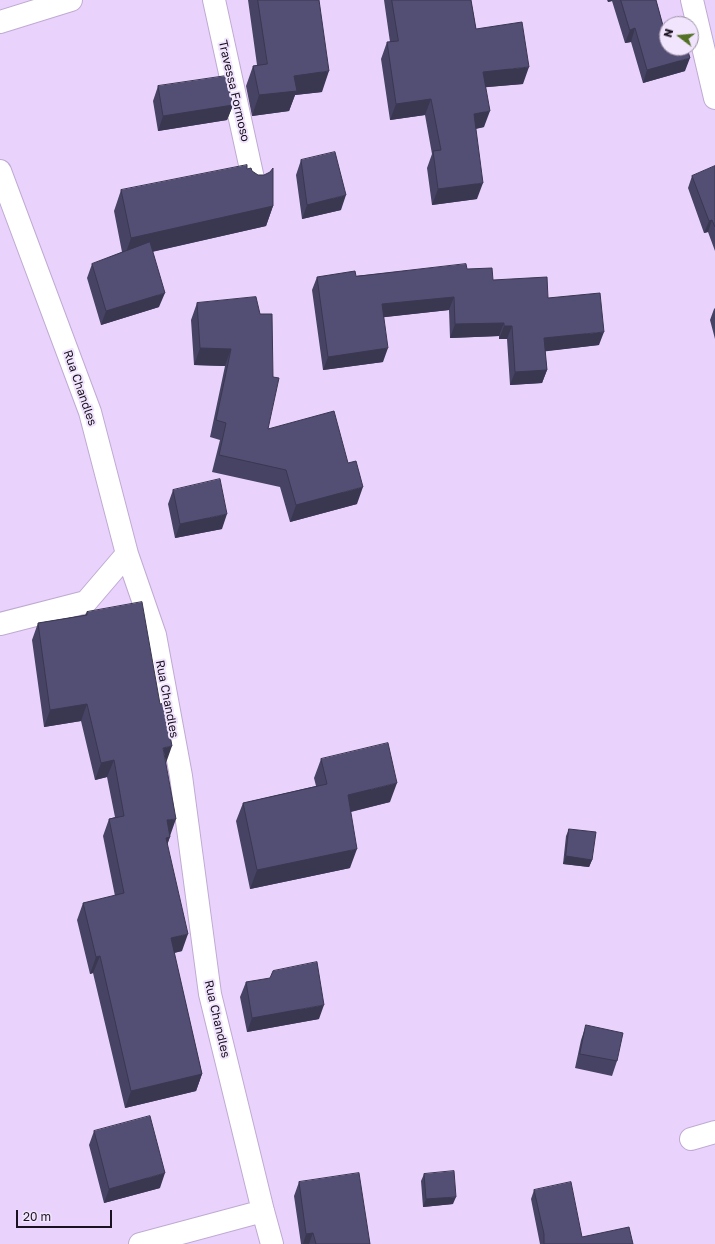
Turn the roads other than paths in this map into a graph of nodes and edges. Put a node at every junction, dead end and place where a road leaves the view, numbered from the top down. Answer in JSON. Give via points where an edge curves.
{"nodes":[{"id":1,"x":71,"y":0,"type":"edge"},
{"id":2,"x":214,"y":0,"type":"edge"},
{"id":3,"x":692,"y":0,"type":"edge"},
{"id":4,"x":0,"y":22,"type":"edge"},
{"id":5,"x":715,"y":98,"type":"edge"},
{"id":6,"x":0,"y":170,"type":"edge"},
{"id":7,"x":254,"y":182,"type":"edge"},
{"id":8,"x":127,"y":554,"type":"junction"},
{"id":9,"x":0,"y":624,"type":"edge"},
{"id":10,"x":715,"y":1132,"type":"edge"},
{"id":11,"x":691,"y":1139,"type":"dead end"},
{"id":12,"x":263,"y":1211,"type":"junction"},
{"id":13,"x":140,"y":1244,"type":"edge"},
{"id":14,"x":272,"y":1244,"type":"edge"}],
"edges":[{"from":1,"to":4,"type":"street"},
{"from":2,"to":7,"type":"street","name":"Travessa Formoso"},
{"from":3,"to":5,"type":"street"},
{"from":6,"to":8,"type":"street","name":"Rua Chandles","via":[[90,412]]},
{"from":8,"to":9,"type":"street","via":[[86,602]]},
{"from":8,"to":12,"type":"street","name":"Rua Chandles","via":[[154,635],[181,776],[210,994]]},
{"from":10,"to":11,"type":"street"},
{"from":12,"to":13,"type":"street"},
{"from":12,"to":14,"type":"street","name":"Rua Chandles"}]}
